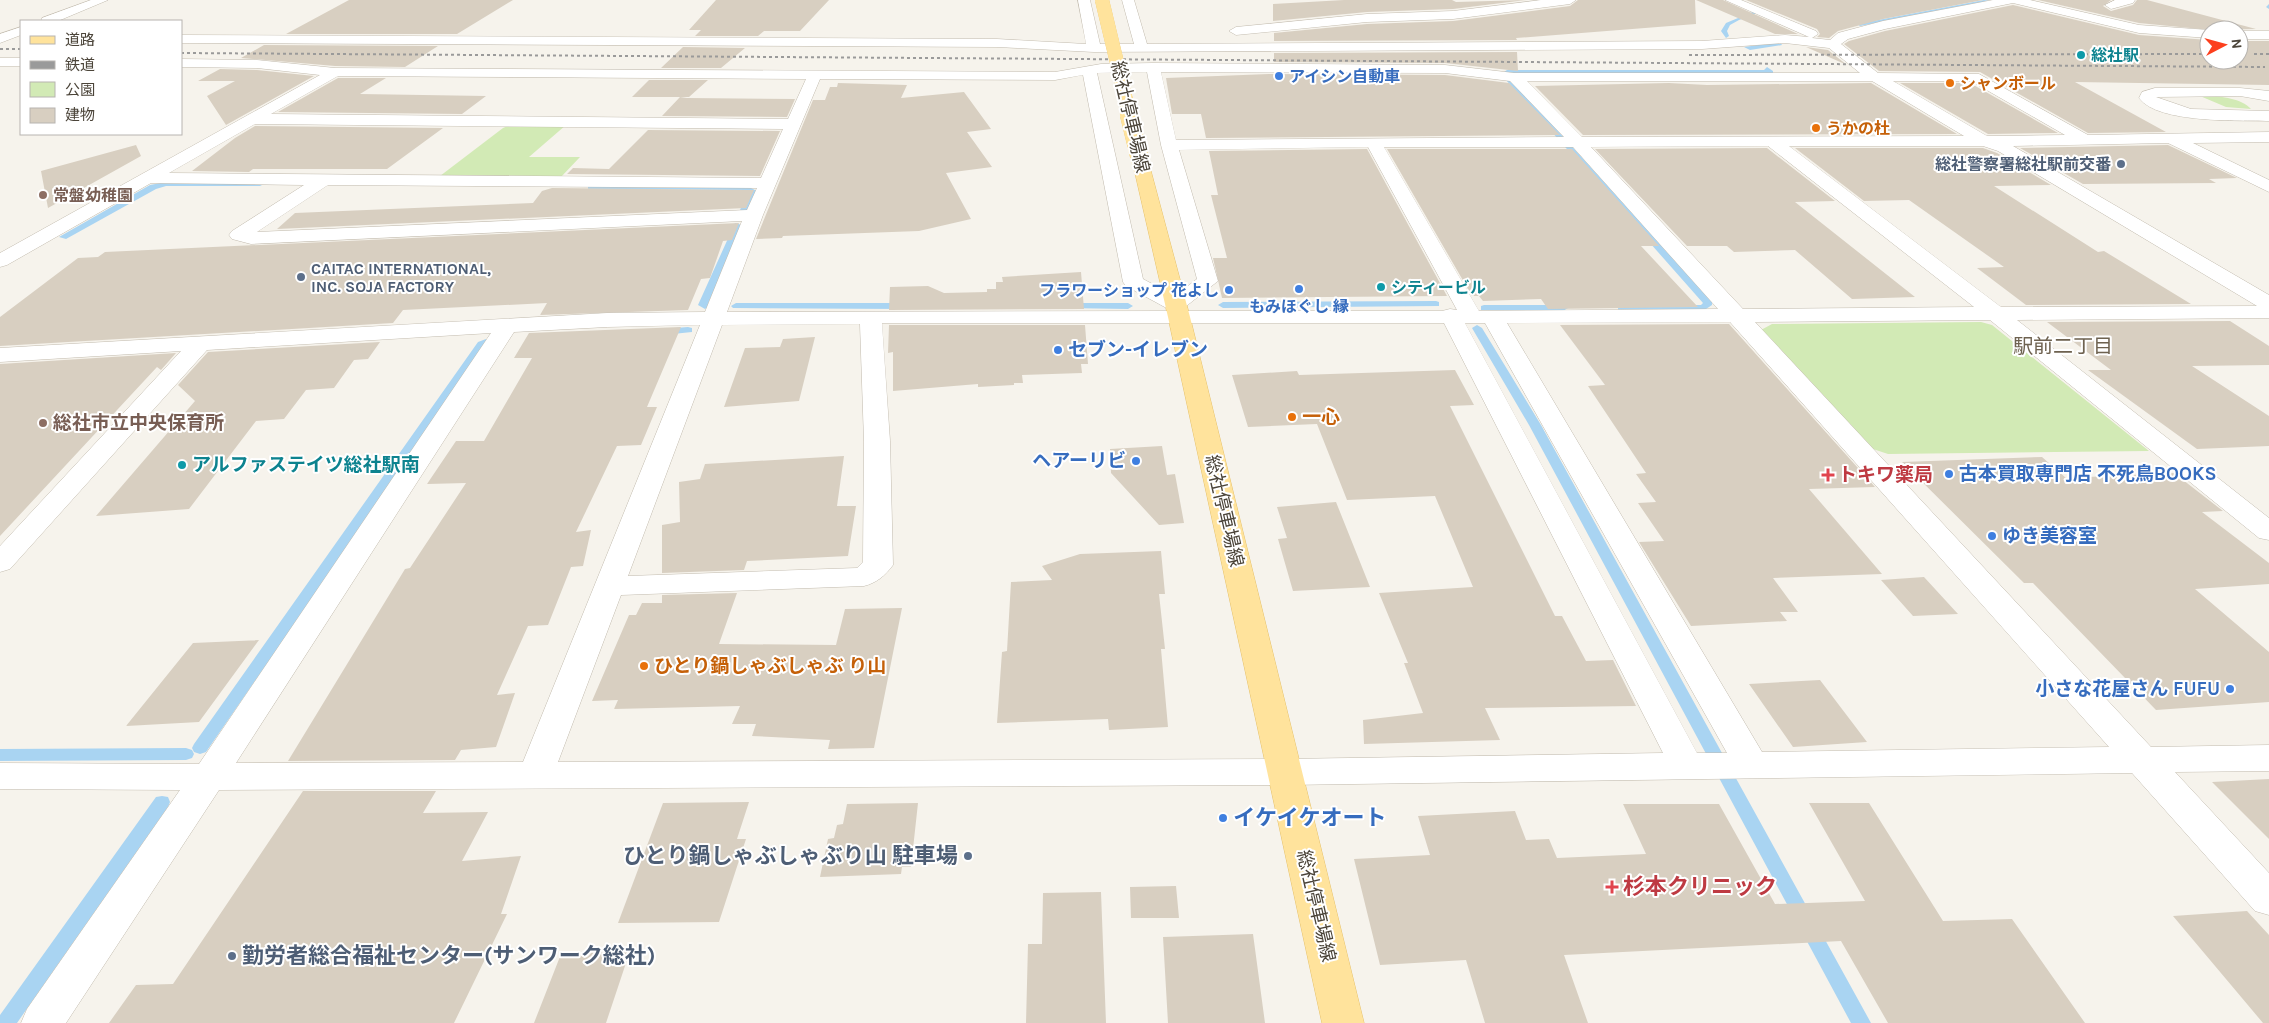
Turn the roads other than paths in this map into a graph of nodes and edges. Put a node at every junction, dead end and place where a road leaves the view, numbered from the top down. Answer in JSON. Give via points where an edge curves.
{"nodes":[{"id":1,"x":102,"y":0,"type":"edge"},
{"id":2,"x":1084,"y":0,"type":"edge"},
{"id":3,"x":1102,"y":0,"type":"edge"},
{"id":4,"x":1128,"y":0,"type":"edge"},
{"id":5,"x":1570,"y":0,"type":"edge"},
{"id":6,"x":1731,"y":0,"type":"edge"},
{"id":7,"x":2013,"y":0,"type":"edge"},
{"id":8,"x":2049,"y":0,"type":"edge"},
{"id":9,"x":2129,"y":0,"type":"edge"},
{"id":10,"x":1532,"y":2,"type":"edge"},
{"id":11,"x":1746,"y":3,"type":"edge"},
{"id":12,"x":2034,"y":4,"type":"junction"},
{"id":13,"x":1344,"y":5,"type":"dead end"},
{"id":14,"x":2111,"y":5,"type":"dead end"},
{"id":15,"x":1367,"y":18,"type":"junction"},
{"id":16,"x":50,"y":20,"type":"edge"},
{"id":17,"x":20,"y":31,"type":"edge"},
{"id":18,"x":2199,"y":33,"type":"edge"},
{"id":19,"x":2249,"y":35,"type":"edge"},
{"id":20,"x":2269,"y":35,"type":"edge"},
{"id":21,"x":20,"y":38,"type":"edge"},
{"id":22,"x":2,"y":39,"type":"edge"},
{"id":23,"x":182,"y":39,"type":"edge"},
{"id":24,"x":1141,"y":44,"type":"junction"},
{"id":25,"x":1833,"y":44,"type":"junction"},
{"id":26,"x":1094,"y":48,"type":"junction"},
{"id":27,"x":0,"y":62,"type":"edge"},
{"id":28,"x":20,"y":62,"type":"edge"},
{"id":29,"x":182,"y":63,"type":"edge"},
{"id":30,"x":1153,"y":67,"type":"junction"},
{"id":31,"x":1089,"y":70,"type":"junction"},
{"id":32,"x":335,"y":72,"type":"junction"},
{"id":33,"x":314,"y":74,"type":"dead end"},
{"id":34,"x":816,"y":74,"type":"junction"},
{"id":35,"x":1873,"y":76,"type":"junction"},
{"id":36,"x":1514,"y":77,"type":"junction"},
{"id":37,"x":2201,"y":92,"type":"junction"},
{"id":38,"x":2264,"y":94,"type":"edge"},
{"id":39,"x":2247,"y":116,"type":"junction"},
{"id":40,"x":2269,"y":116,"type":"edge"},
{"id":41,"x":252,"y":119,"type":"junction"},
{"id":42,"x":795,"y":124,"type":"junction"},
{"id":43,"x":2269,"y":136,"type":"edge"},
{"id":44,"x":2170,"y":139,"type":"junction"},
{"id":45,"x":2086,"y":140,"type":"junction"},
{"id":46,"x":1984,"y":141,"type":"junction"},
{"id":47,"x":1373,"y":142,"type":"junction"},
{"id":48,"x":1574,"y":143,"type":"junction"},
{"id":49,"x":1774,"y":143,"type":"junction"},
{"id":50,"x":1169,"y":145,"type":"junction"},
{"id":51,"x":149,"y":178,"type":"junction"},
{"id":52,"x":323,"y":180,"type":"junction"},
{"id":53,"x":769,"y":182,"type":"junction"},
{"id":54,"x":2269,"y":187,"type":"edge"},
{"id":55,"x":754,"y":215,"type":"junction"},
{"id":56,"x":0,"y":244,"type":"edge"},
{"id":57,"x":0,"y":261,"type":"edge"},
{"id":58,"x":2269,"y":304,"type":"edge"},
{"id":59,"x":1178,"y":311,"type":"junction"},
{"id":60,"x":2258,"y":312,"type":"edge"},
{"id":61,"x":1736,"y":314,"type":"junction"},
{"id":62,"x":1996,"y":314,"type":"junction"},
{"id":63,"x":1471,"y":316,"type":"junction"},
{"id":64,"x":871,"y":317,"type":"junction"},
{"id":65,"x":715,"y":318,"type":"junction"},
{"id":66,"x":2269,"y":325,"type":"edge"},
{"id":67,"x":507,"y":326,"type":"junction"},
{"id":68,"x":202,"y":343,"type":"junction"},
{"id":69,"x":0,"y":355,"type":"edge"},
{"id":70,"x":2269,"y":532,"type":"edge"},
{"id":71,"x":0,"y":563,"type":"edge"},
{"id":72,"x":610,"y":586,"type":"junction"},
{"id":73,"x":2269,"y":758,"type":"edge"},
{"id":74,"x":2140,"y":759,"type":"junction"},
{"id":75,"x":1720,"y":764,"type":"junction"},
{"id":76,"x":1285,"y":772,"type":"junction"},
{"id":77,"x":536,"y":774,"type":"junction"},
{"id":78,"x":0,"y":776,"type":"edge"},
{"id":79,"x":209,"y":777,"type":"junction"},
{"id":80,"x":2269,"y":899,"type":"edge"},
{"id":81,"x":42,"y":1023,"type":"edge"},
{"id":82,"x":1343,"y":1023,"type":"edge"}],
"edges":[{"from":1,"to":16,"type":"street"},
{"from":2,"to":26,"type":"street"},
{"from":3,"to":59,"type":"main road","name":"総社停車場線","bridge":true},
{"from":4,"to":24,"type":"street"},
{"from":5,"to":10,"type":"street"},
{"from":6,"to":11,"type":"street"},
{"from":7,"to":12,"type":"street"},
{"from":7,"to":25,"type":"street","via":[[1883,25],[1843,36]]},
{"from":8,"to":12,"type":"street"},
{"from":9,"to":14,"type":"street"},
{"from":10,"to":15,"type":"street","via":[[1445,16]]},
{"from":11,"to":25,"type":"street","via":[[1763,14]]},
{"from":12,"to":18,"type":"street","via":[[2139,29]]},
{"from":13,"to":15,"type":"street"},
{"from":15,"to":24,"type":"street"},
{"from":17,"to":22,"type":"street"},
{"from":19,"to":20,"type":"street"},
{"from":21,"to":22,"type":"street"},
{"from":23,"to":26,"type":"street","via":[[997,43]]},
{"from":24,"to":25,"type":"street","via":[[1702,45],[1786,39]]},
{"from":24,"to":26,"type":"street"},
{"from":25,"to":35,"type":"street"},
{"from":27,"to":28,"type":"street"},
{"from":29,"to":32,"type":"street","via":[[257,64]]},
{"from":30,"to":31,"type":"street"},
{"from":30,"to":36,"type":"street","via":[[1445,69]]},
{"from":30,"to":50,"type":"street"},
{"from":31,"to":34,"type":"street","via":[[1055,76]]},
{"from":31,"to":59,"type":"street","via":[[1133,282]]},
{"from":32,"to":34,"type":"street"},
{"from":32,"to":41,"type":"street"},
{"from":33,"to":56,"type":"street","via":[[21,237]]},
{"from":34,"to":42,"type":"street"},
{"from":35,"to":36,"type":"street"},
{"from":35,"to":45,"type":"street","via":[[1974,77]]},
{"from":35,"to":46,"type":"street"},
{"from":36,"to":48,"type":"street"},
{"from":37,"to":38,"type":"street"},
{"from":37,"to":39,"type":"street","via":[[2230,97],[2260,111]]},
{"from":37,"to":39,"type":"street","via":[[2155,92],[2147,98],[2183,113]]},
{"from":39,"to":40,"type":"street"},
{"from":41,"to":42,"type":"street"},
{"from":41,"to":51,"type":"street"},
{"from":42,"to":53,"type":"street"},
{"from":43,"to":44,"type":"street"},
{"from":44,"to":45,"type":"street"},
{"from":44,"to":54,"type":"street"},
{"from":45,"to":46,"type":"street"},
{"from":46,"to":49,"type":"street"},
{"from":46,"to":58,"type":"street","via":[[2004,147]]},
{"from":46,"to":60,"type":"street","via":[[1978,147]]},
{"from":47,"to":48,"type":"street"},
{"from":47,"to":50,"type":"street"},
{"from":47,"to":63,"type":"street"},
{"from":48,"to":49,"type":"street"},
{"from":48,"to":61,"type":"street"},
{"from":49,"to":62,"type":"street"},
{"from":50,"to":59,"type":"street","via":[[1208,281]]},
{"from":51,"to":52,"type":"street"},
{"from":51,"to":57,"type":"street"},
{"from":52,"to":53,"type":"street"},
{"from":52,"to":55,"type":"street","via":[[240,234],[250,238]]},
{"from":53,"to":55,"type":"street"},
{"from":55,"to":65,"type":"street"},
{"from":59,"to":63,"type":"street"},
{"from":59,"to":64,"type":"street"},
{"from":59,"to":76,"type":"main road","name":"総社停車場線"},
{"from":60,"to":62,"type":"street"},
{"from":60,"to":66,"type":"street"},
{"from":61,"to":62,"type":"street"},
{"from":61,"to":63,"type":"street"},
{"from":61,"to":74,"type":"street"},
{"from":62,"to":70,"type":"street"},
{"from":63,"to":75,"type":"street"},
{"from":63,"to":75,"type":"street"},
{"from":64,"to":65,"type":"street"},
{"from":64,"to":72,"type":"street","via":[[878,565],[864,577]]},
{"from":65,"to":67,"type":"street"},
{"from":65,"to":72,"type":"street"},
{"from":67,"to":68,"type":"street"},
{"from":67,"to":79,"type":"street"},
{"from":68,"to":69,"type":"street"},
{"from":68,"to":71,"type":"street"},
{"from":72,"to":77,"type":"street"},
{"from":73,"to":74,"type":"street"},
{"from":74,"to":75,"type":"street"},
{"from":74,"to":80,"type":"street"},
{"from":75,"to":76,"type":"street"},
{"from":76,"to":77,"type":"street"},
{"from":76,"to":82,"type":"main road","name":"総社停車場線"},
{"from":77,"to":79,"type":"street"},
{"from":78,"to":79,"type":"street"},
{"from":79,"to":81,"type":"street"}]}
